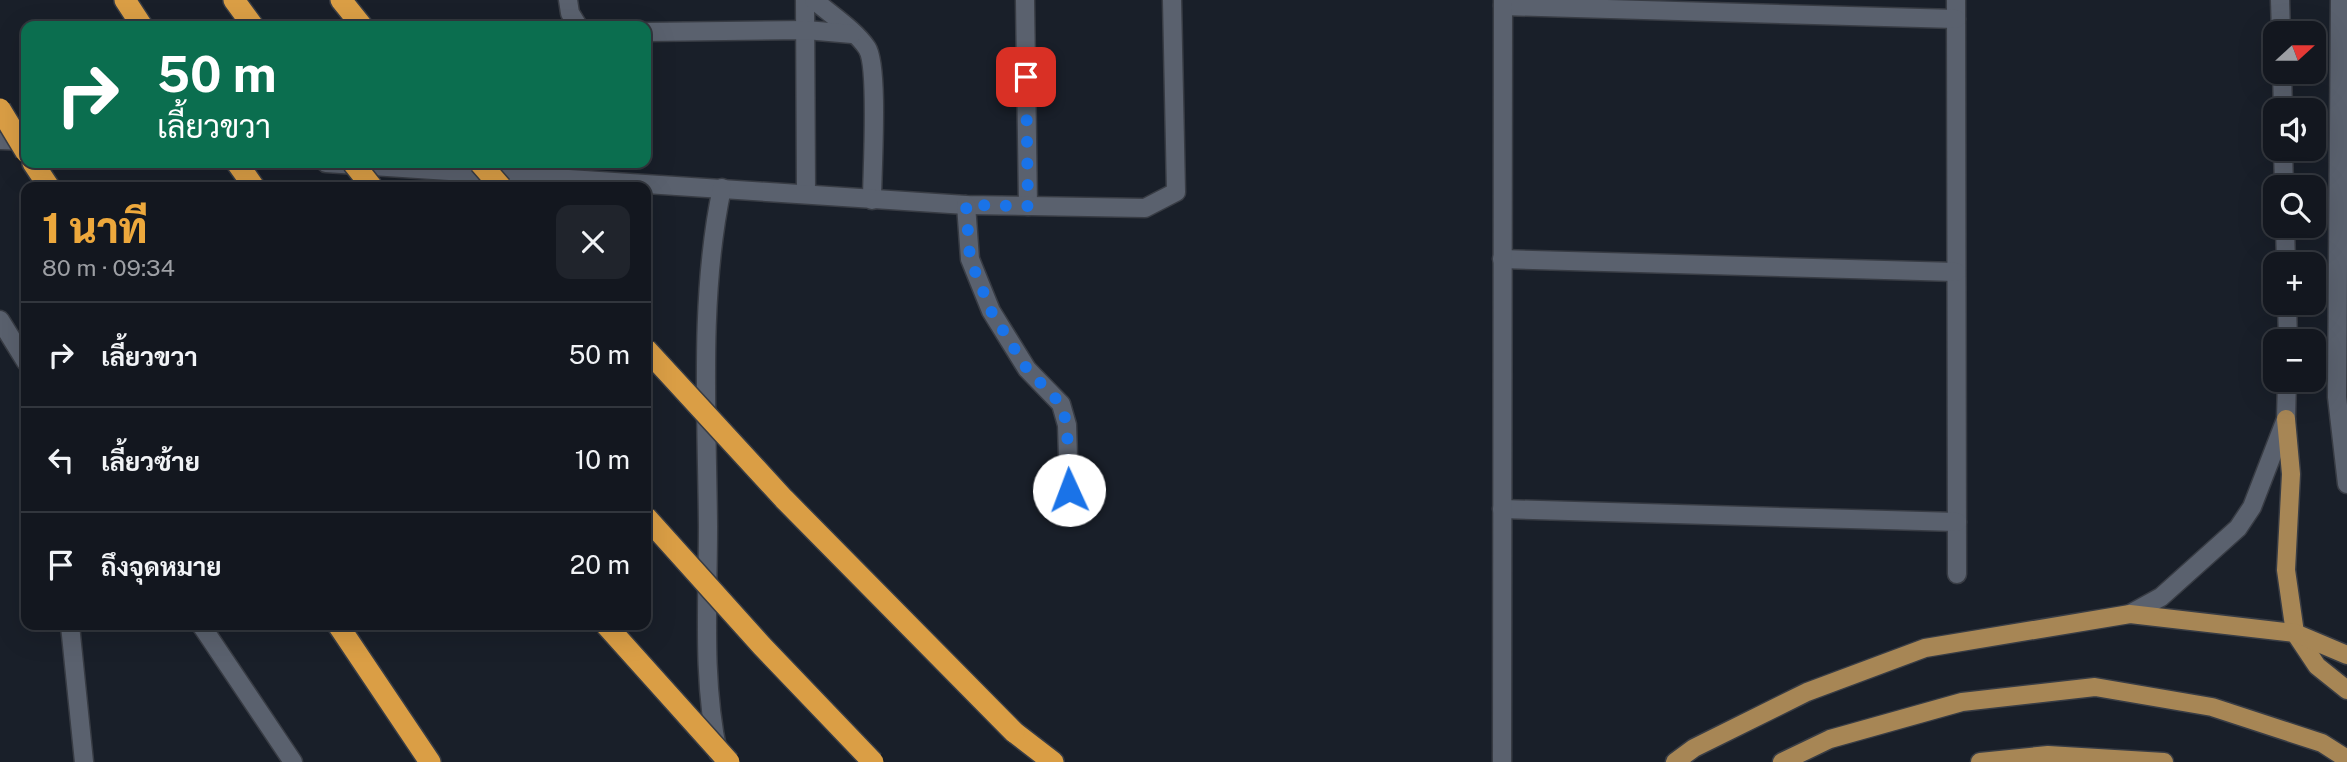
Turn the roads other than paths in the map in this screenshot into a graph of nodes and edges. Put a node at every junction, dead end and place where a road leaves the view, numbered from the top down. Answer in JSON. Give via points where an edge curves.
{"nodes":[{"id":1,"x":125,"y":0,"type":"edge"},
{"id":2,"x":234,"y":0,"type":"edge"},
{"id":3,"x":341,"y":0,"type":"edge"},
{"id":4,"x":568,"y":0,"type":"edge"},
{"id":5,"x":805,"y":0,"type":"edge"},
{"id":6,"x":814,"y":0,"type":"edge"},
{"id":7,"x":1025,"y":0,"type":"edge"},
{"id":8,"x":1172,"y":0,"type":"edge"},
{"id":9,"x":1956,"y":0,"type":"edge"},
{"id":10,"x":2280,"y":0,"type":"edge"},
{"id":11,"x":2340,"y":0,"type":"edge"},
{"id":12,"x":1503,"y":3,"type":"edge"},
{"id":13,"x":1956,"y":19,"type":"junction"},
{"id":14,"x":139,"y":21,"type":"edge"},
{"id":15,"x":249,"y":21,"type":"edge"},
{"id":16,"x":358,"y":21,"type":"edge"},
{"id":17,"x":575,"y":21,"type":"edge"},
{"id":18,"x":2281,"y":21,"type":"edge"},
{"id":19,"x":806,"y":30,"type":"junction"},
{"id":20,"x":651,"y":32,"type":"edge"},
{"id":21,"x":852,"y":34,"type":"junction"},
{"id":22,"x":0,"y":109,"type":"edge"},
{"id":23,"x":0,"y":140,"type":"edge"},
{"id":24,"x":21,"y":141,"type":"edge"},
{"id":25,"x":21,"y":144,"type":"edge"},
{"id":26,"x":357,"y":168,"type":"edge"},
{"id":27,"x":405,"y":168,"type":"edge"},
{"id":28,"x":485,"y":168,"type":"edge"},
{"id":29,"x":368,"y":182,"type":"edge"},
{"id":30,"x":497,"y":182,"type":"edge"},
{"id":31,"x":627,"y":182,"type":"edge"},
{"id":32,"x":651,"y":184,"type":"edge"},
{"id":33,"x":722,"y":188,"type":"junction"},
{"id":34,"x":806,"y":193,"type":"junction"},
{"id":35,"x":872,"y":200,"type":"junction"},
{"id":36,"x":966,"y":205,"type":"junction"},
{"id":37,"x":1028,"y":206,"type":"junction"},
{"id":38,"x":1502,"y":259,"type":"junction"},
{"id":39,"x":1956,"y":272,"type":"junction"},
{"id":40,"x":0,"y":320,"type":"edge"},
{"id":41,"x":21,"y":354,"type":"edge"},
{"id":42,"x":651,"y":354,"type":"edge"},
{"id":43,"x":2287,"y":392,"type":"edge"},
{"id":44,"x":2286,"y":419,"type":"junction"},
{"id":45,"x":2347,"y":484,"type":"edge"},
{"id":46,"x":1069,"y":490,"type":"dead end"},
{"id":47,"x":1502,"y":509,"type":"junction"},
{"id":48,"x":1957,"y":522,"type":"junction"},
{"id":49,"x":651,"y":523,"type":"edge"},
{"id":50,"x":1957,"y":574,"type":"dead end"},
{"id":51,"x":2130,"y":614,"type":"junction"},
{"id":52,"x":71,"y":630,"type":"edge"},
{"id":53,"x":204,"y":630,"type":"edge"},
{"id":54,"x":341,"y":630,"type":"edge"},
{"id":55,"x":611,"y":630,"type":"edge"},
{"id":56,"x":2295,"y":633,"type":"junction"},
{"id":57,"x":2347,"y":654,"type":"edge"},
{"id":58,"x":2347,"y":690,"type":"edge"},
{"id":59,"x":1014,"y":732,"type":"junction"},
{"id":60,"x":2347,"y":759,"type":"edge"},
{"id":61,"x":84,"y":762,"type":"edge"},
{"id":62,"x":293,"y":762,"type":"edge"},
{"id":63,"x":430,"y":762,"type":"edge"},
{"id":64,"x":720,"y":762,"type":"edge"},
{"id":65,"x":730,"y":762,"type":"edge"},
{"id":66,"x":873,"y":762,"type":"edge"},
{"id":67,"x":1044,"y":762,"type":"edge"},
{"id":68,"x":1053,"y":762,"type":"edge"},
{"id":69,"x":1502,"y":762,"type":"edge"},
{"id":70,"x":1675,"y":762,"type":"edge"},
{"id":71,"x":1782,"y":762,"type":"edge"},
{"id":72,"x":1980,"y":762,"type":"edge"},
{"id":73,"x":2164,"y":762,"type":"edge"}],
"edges":[{"from":1,"to":14,"type":"highway"},
{"from":2,"to":15,"type":"highway"},
{"from":3,"to":16,"type":"highway"},
{"from":4,"to":17,"type":"street"},
{"from":5,"to":19,"type":"street"},
{"from":6,"to":21,"type":"street"},
{"from":7,"to":37,"type":"street"},
{"from":8,"to":37,"type":"street","via":[[1176,192],[1145,208]]},
{"from":9,"to":13,"type":"street"},
{"from":10,"to":18,"type":"street"},
{"from":11,"to":45,"type":"street","via":[[2337,397]]},
{"from":12,"to":13,"type":"street"},
{"from":12,"to":38,"type":"street"},
{"from":13,"to":39,"type":"street"},
{"from":19,"to":20,"type":"street"},
{"from":19,"to":21,"type":"street"},
{"from":19,"to":34,"type":"street"},
{"from":21,"to":35,"type":"street","via":[[866,47],[872,71]]},
{"from":22,"to":25,"type":"highway","bridge":true},
{"from":23,"to":24,"type":"street"},
{"from":26,"to":29,"type":"highway","bridge":true},
{"from":27,"to":31,"type":"street"},
{"from":28,"to":30,"type":"highway","bridge":true},
{"from":32,"to":33,"type":"street"},
{"from":33,"to":34,"type":"street"},
{"from":33,"to":64,"type":"street","via":[[714,224],[707,382],[709,685]]},
{"from":34,"to":35,"type":"street"},
{"from":35,"to":36,"type":"street"},
{"from":36,"to":37,"type":"street"},
{"from":36,"to":46,"type":"street","via":[[970,259],[991,311],[1027,369],[1061,404],[1067,425]]},
{"from":38,"to":39,"type":"street"},
{"from":38,"to":47,"type":"street"},
{"from":39,"to":48,"type":"street"},
{"from":40,"to":41,"type":"street"},
{"from":42,"to":59,"type":"highway","bridge":true,"via":[[784,499]]},
{"from":43,"to":44,"type":"street"},
{"from":44,"to":51,"type":"street","via":[[2252,507],[2238,528],[2161,597]]},
{"from":44,"to":56,"type":"main road","via":[[2291,474],[2286,570]]},
{"from":47,"to":48,"type":"street"},
{"from":47,"to":69,"type":"street"},
{"from":48,"to":50,"type":"street"},
{"from":49,"to":66,"type":"highway","bridge":true},
{"from":51,"to":56,"type":"main road"},
{"from":51,"to":70,"type":"main road","via":[[1925,648],[1807,692]]},
{"from":52,"to":61,"type":"street"},
{"from":53,"to":62,"type":"street"},
{"from":54,"to":63,"type":"highway"},
{"from":55,"to":65,"type":"highway","bridge":true},
{"from":56,"to":57,"type":"main road"},
{"from":56,"to":58,"type":"main road","via":[[2317,666]]},
{"from":59,"to":67,"type":"highway"},
{"from":59,"to":68,"type":"highway"},
{"from":60,"to":71,"type":"main road","via":[[2322,743],[2212,707],[2095,687],[1962,702],[1830,739]]},
{"from":72,"to":73,"type":"main road","via":[[2048,755]]}]}
